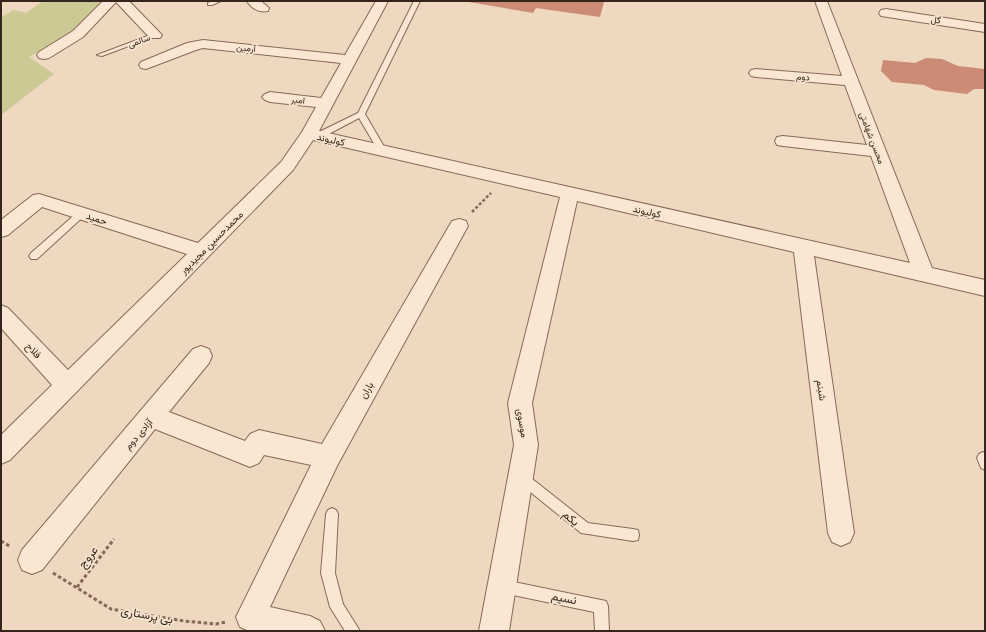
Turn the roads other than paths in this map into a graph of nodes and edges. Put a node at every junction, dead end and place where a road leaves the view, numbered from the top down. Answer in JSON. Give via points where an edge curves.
{"nodes":[{"id":1,"x":110,"y":1,"type":"edge"},
{"id":2,"x":122,"y":1,"type":"edge"},
{"id":3,"x":218,"y":1,"type":"edge"},
{"id":4,"x":382,"y":1,"type":"edge"},
{"id":5,"x":417,"y":1,"type":"edge"},
{"id":6,"x":821,"y":1,"type":"edge"},
{"id":7,"x":210,"y":4,"type":"dead end"},
{"id":8,"x":886,"y":13,"type":"dead end"},
{"id":9,"x":985,"y":28,"type":"edge"},
{"id":10,"x":155,"y":35,"type":"joint"},
{"id":11,"x":44,"y":55,"type":"dead end"},
{"id":12,"x":100,"y":55,"type":"dead end"},
{"id":13,"x":350,"y":60,"type":"junction"},
{"id":14,"x":146,"y":65,"type":"dead end"},
{"id":15,"x":756,"y":73,"type":"dead end"},
{"id":16,"x":850,"y":81,"type":"junction"},
{"id":17,"x":270,"y":97,"type":"dead end"},
{"id":18,"x":326,"y":103,"type":"junction"},
{"id":19,"x":361,"y":114,"type":"junction"},
{"id":20,"x":314,"y":135,"type":"junction"},
{"id":21,"x":783,"y":141,"type":"dead end"},
{"id":22,"x":382,"y":150,"type":"junction"},
{"id":23,"x":876,"y":151,"type":"junction"},
{"id":24,"x":570,"y":193,"type":"junction"},
{"id":25,"x":82,"y":213,"type":"junction"},
{"id":26,"x":459,"y":226,"type":"road end"},
{"id":27,"x":1,"y":230,"type":"edge"},
{"id":28,"x":803,"y":246,"type":"junction"},
{"id":29,"x":202,"y":251,"type":"junction"},
{"id":30,"x":34,"y":256,"type":"dead end"},
{"id":31,"x":924,"y":274,"type":"junction"},
{"id":32,"x":985,"y":288,"type":"edge"},
{"id":33,"x":1,"y":314,"type":"edge"},
{"id":34,"x":201,"y":356,"type":"dead end"},
{"id":35,"x":68,"y":386,"type":"junction"},
{"id":36,"x":152,"y":417,"type":"junction"},
{"id":37,"x":1,"y":452,"type":"edge"},
{"id":38,"x":328,"y":457,"type":"junction"},
{"id":39,"x":520,"y":477,"type":"junction"},
{"id":40,"x":332,"y":514,"type":"dead end"},
{"id":41,"x":841,"y":533,"type":"dead end"},
{"id":42,"x":633,"y":535,"type":"dead end"},
{"id":43,"x":32,"y":560,"type":"road end"},
{"id":44,"x":502,"y":586,"type":"junction"},
{"id":45,"x":310,"y":631,"type":"edge"},
{"id":46,"x":353,"y":631,"type":"edge"},
{"id":47,"x":494,"y":631,"type":"edge"},
{"id":48,"x":602,"y":631,"type":"edge"}],
"edges":[{"from":1,"to":11,"type":"street","via":[[78,34]]},
{"from":2,"to":10,"type":"street","name":"سالمی"},
{"from":3,"to":7,"type":"lane"},
{"from":4,"to":13,"type":"street","name":"محمدحسین مجیدپور"},
{"from":5,"to":19,"type":"lane"},
{"from":6,"to":16,"type":"street","name":"محسن شهامتی"},
{"from":8,"to":9,"type":"street","name":"گل"},
{"from":10,"to":12,"type":"lane","name":"سالمی"},
{"from":13,"to":14,"type":"street","name":"آرمین","via":[[203,44]]},
{"from":13,"to":18,"type":"street","name":"محمدحسین مجیدپور"},
{"from":15,"to":16,"type":"street","name":"دوم"},
{"from":16,"to":23,"type":"street","name":"محسن شهامتی"},
{"from":17,"to":18,"type":"street","name":"امیر"},
{"from":18,"to":20,"type":"street","name":"محمدحسین مجیدپور"},
{"from":19,"to":20,"type":"lane"},
{"from":19,"to":22,"type":"lane"},
{"from":20,"to":22,"type":"street","name":"کولیوند"},
{"from":20,"to":29,"type":"street","name":"محمدحسین مجیدپور","via":[[287,166]]},
{"from":21,"to":23,"type":"street"},
{"from":22,"to":24,"type":"street","name":"کولیوند"},
{"from":23,"to":31,"type":"street","name":"محسن شهامتی"},
{"from":24,"to":28,"type":"street","name":"کولیوند"},
{"from":24,"to":39,"type":"street","name":"موسوی","via":[[520,403],[526,445]]},
{"from":25,"to":27,"type":"street","name":"حمید","via":[[38,200]]},
{"from":25,"to":29,"type":"street","name":"حمید"},
{"from":25,"to":30,"type":"lane"},
{"from":26,"to":38,"type":"street","name":"باران"},
{"from":28,"to":31,"type":"street","name":"کولیوند"},
{"from":28,"to":41,"type":"street","name":"شبنم"},
{"from":29,"to":35,"type":"street","name":"محمدحسین مجیدپور"},
{"from":31,"to":32,"type":"street","name":"کولیوند"},
{"from":33,"to":35,"type":"street","name":"فلاح"},
{"from":34,"to":36,"type":"street"},
{"from":35,"to":37,"type":"street","name":"محمدحسین مجیدپور"},
{"from":36,"to":38,"type":"street","name":"آزادی دوم","via":[[250,455],[260,442]]},
{"from":36,"to":43,"type":"street","name":"آزادی دوم"},
{"from":38,"to":45,"type":"street","name":"باران","via":[[250,617]]},
{"from":39,"to":42,"type":"lane","name":"یکم","via":[[585,529]]},
{"from":39,"to":44,"type":"street","name":"موسوی"},
{"from":40,"to":46,"type":"lane","via":[[328,573],[337,607]]},
{"from":44,"to":47,"type":"street","name":"موسوی"},
{"from":44,"to":48,"type":"lane","name":"نسیم","via":[[601,606]]}]}
